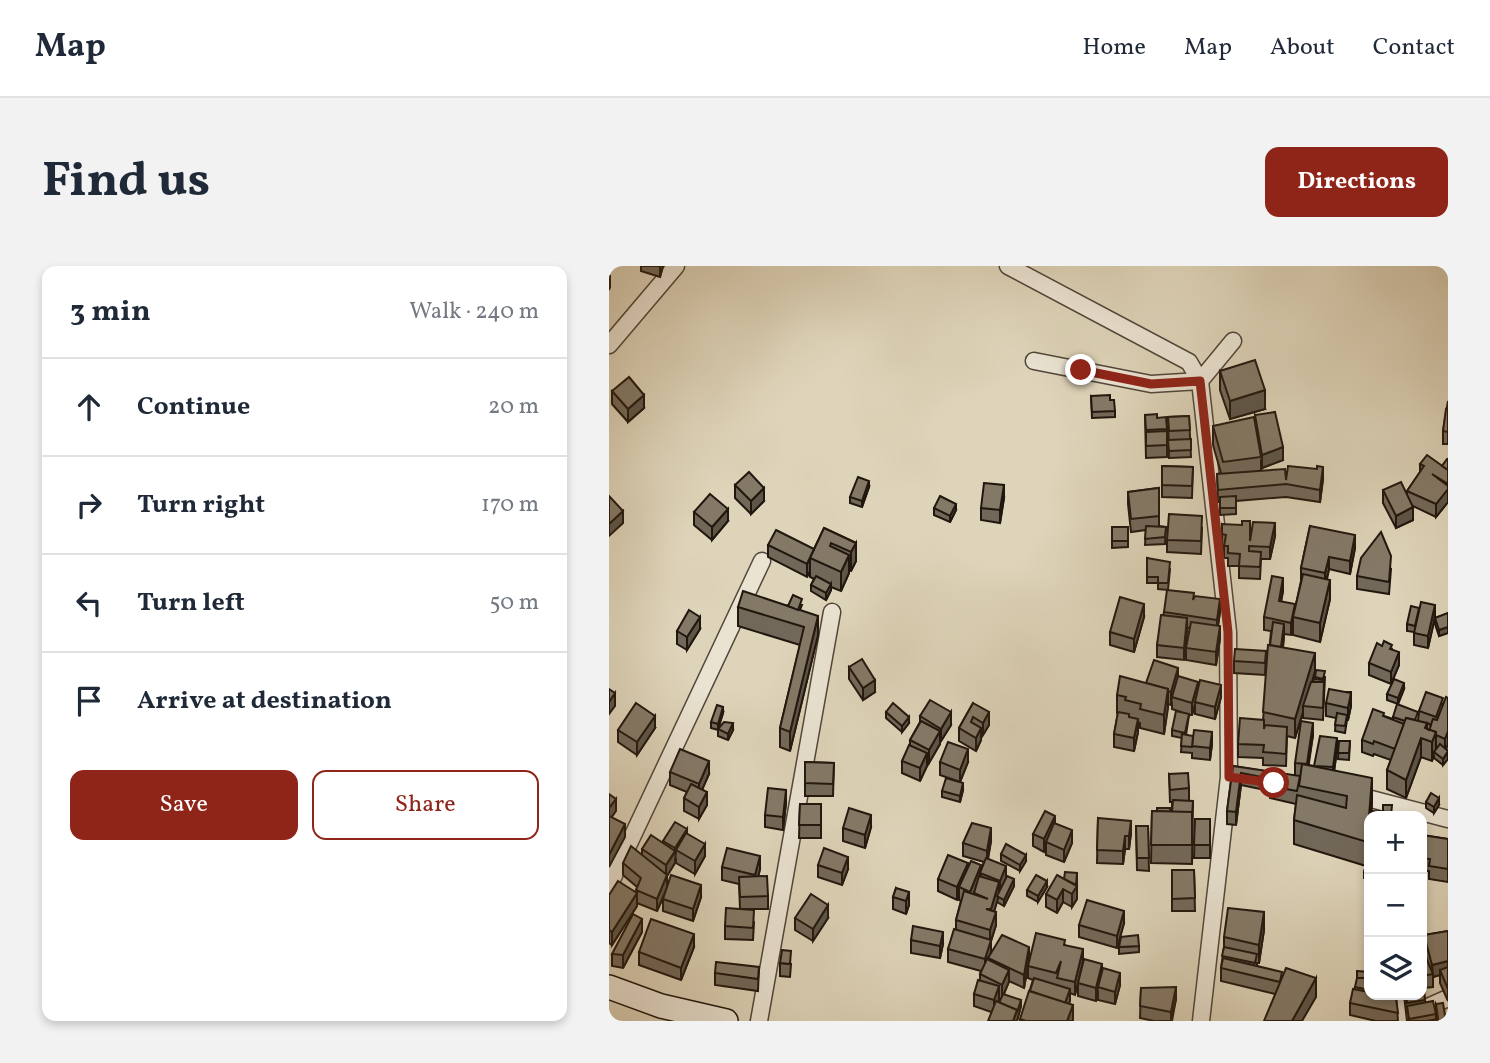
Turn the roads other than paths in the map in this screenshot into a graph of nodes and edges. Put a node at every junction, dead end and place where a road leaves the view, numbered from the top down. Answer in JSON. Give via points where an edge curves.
{"nodes":[{"id":1,"x":675,"y":266,"type":"edge"},
{"id":2,"x":1008,"y":266,"type":"edge"},
{"id":3,"x":1233,"y":341,"type":"dead end"},
{"id":4,"x":609,"y":345,"type":"edge"},
{"id":5,"x":1034,"y":360,"type":"dead end"},
{"id":6,"x":1200,"y":381,"type":"junction"},
{"id":7,"x":762,"y":561,"type":"dead end"},
{"id":8,"x":832,"y":612,"type":"dead end"},
{"id":9,"x":1341,"y":791,"type":"edge"},
{"id":10,"x":1448,"y":819,"type":"edge"},
{"id":11,"x":609,"y":886,"type":"edge"},
{"id":12,"x":609,"y":987,"type":"edge"},
{"id":13,"x":1448,"y":998,"type":"edge"},
{"id":14,"x":1396,"y":1000,"type":"edge"},
{"id":15,"x":1401,"y":1020,"type":"edge"},
{"id":16,"x":726,"y":1021,"type":"edge"},
{"id":17,"x":759,"y":1021,"type":"edge"},
{"id":18,"x":1201,"y":1021,"type":"edge"}],
"edges":[{"from":1,"to":4,"type":"street"},
{"from":2,"to":6,"type":"street","via":[[1189,362]]},
{"from":3,"to":6,"type":"street"},
{"from":5,"to":6,"type":"street","via":[[1151,384]]},
{"from":6,"to":18,"type":"street","via":[[1228,632],[1235,778]]},
{"from":7,"to":11,"type":"street"},
{"from":8,"to":17,"type":"street"},
{"from":9,"to":10,"type":"street"},
{"from":12,"to":16,"type":"main road","via":[[661,1006]]},
{"from":13,"to":15,"type":"street"},
{"from":14,"to":15,"type":"street"}]}
